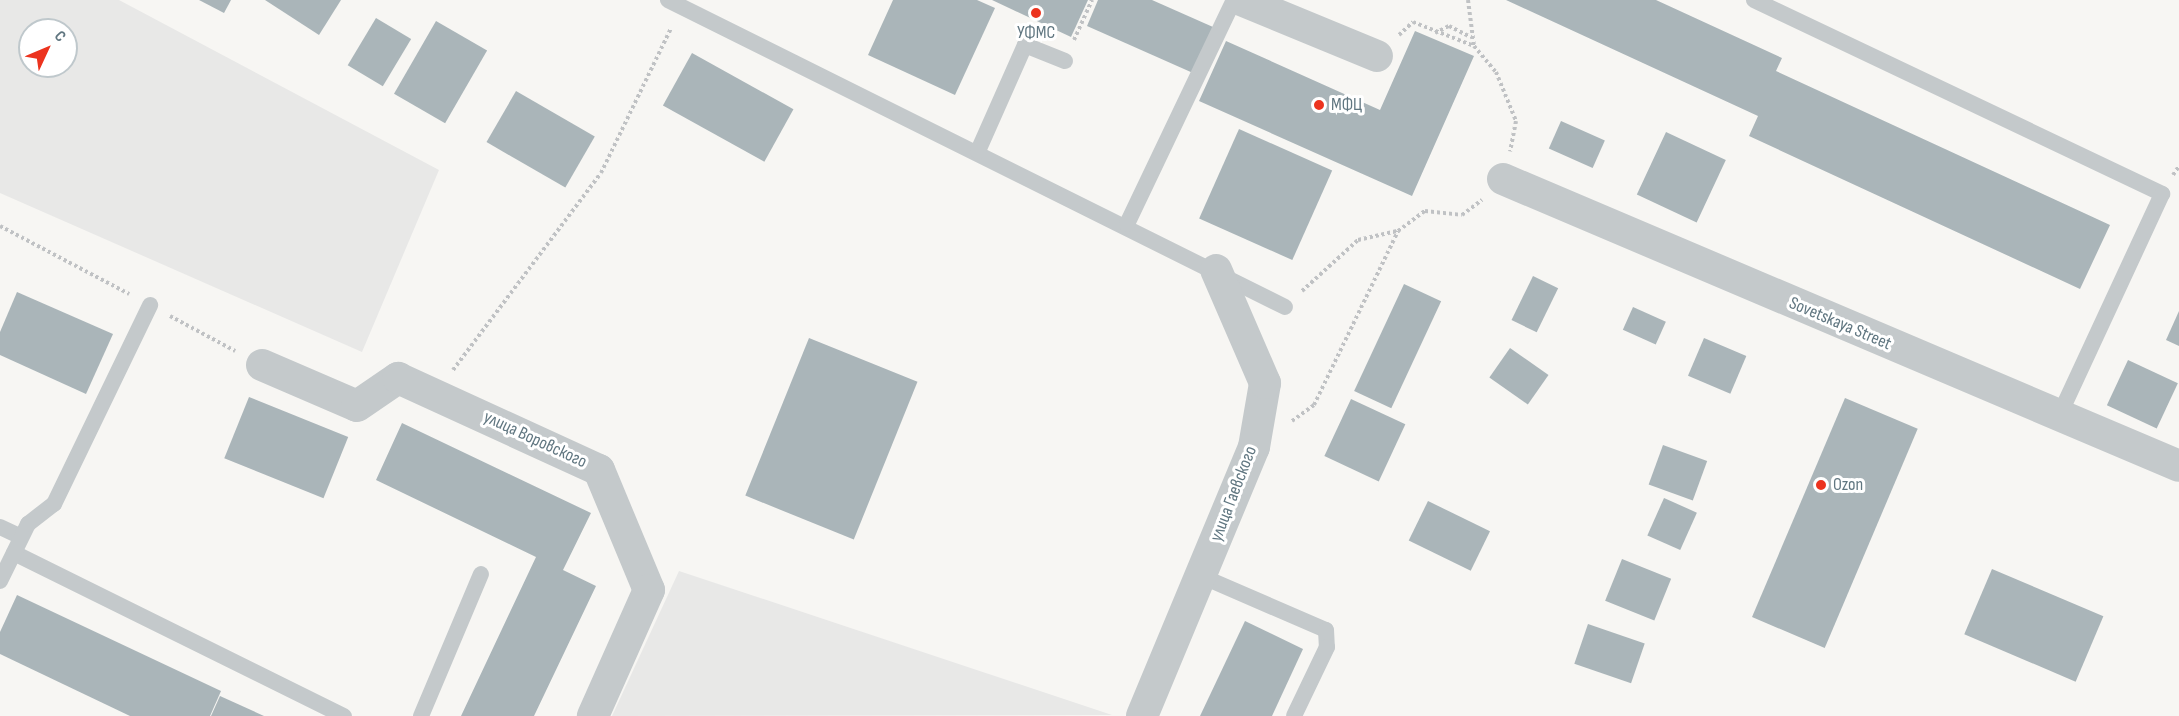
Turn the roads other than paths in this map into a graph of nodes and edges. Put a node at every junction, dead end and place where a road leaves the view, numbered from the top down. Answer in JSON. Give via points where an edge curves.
{"nodes":[{"id":1,"x":1234,"y":0,"type":"edge"},
{"id":2,"x":1241,"y":0,"type":"edge"},
{"id":3,"x":1754,"y":0,"type":"edge"},
{"id":4,"x":674,"y":4,"type":"edge"},
{"id":5,"x":1377,"y":56,"type":"road end"},
{"id":6,"x":1065,"y":61,"type":"road end"},
{"id":7,"x":978,"y":151,"type":"junction"},
{"id":8,"x":1503,"y":179,"type":"road end"},
{"id":9,"x":1128,"y":225,"type":"junction"},
{"id":10,"x":1216,"y":270,"type":"junction"},
{"id":11,"x":150,"y":305,"type":"dead end"},
{"id":12,"x":1285,"y":307,"type":"road end"},
{"id":13,"x":262,"y":365,"type":"dead end"},
{"id":14,"x":2058,"y":418,"type":"junction"},
{"id":15,"x":2179,"y":466,"type":"edge"},
{"id":16,"x":0,"y":527,"type":"edge"},
{"id":17,"x":21,"y":537,"type":"junction"},
{"id":18,"x":14,"y":553,"type":"junction"},
{"id":19,"x":481,"y":574,"type":"dead end"},
{"id":20,"x":1201,"y":576,"type":"junction"},
{"id":21,"x":0,"y":581,"type":"edge"},
{"id":22,"x":344,"y":716,"type":"edge"},
{"id":23,"x":421,"y":716,"type":"edge"},
{"id":24,"x":593,"y":716,"type":"edge"},
{"id":25,"x":1142,"y":716,"type":"edge"},
{"id":26,"x":1294,"y":716,"type":"edge"}],
"edges":[{"from":1,"to":9,"type":"lane"},
{"from":2,"to":5,"type":"street"},
{"from":3,"to":14,"type":"lane","via":[[2162,194]]},
{"from":4,"to":7,"type":"lane"},
{"from":6,"to":7,"type":"lane","via":[[1025,45]]},
{"from":7,"to":9,"type":"lane"},
{"from":8,"to":14,"type":"street","name":"Sovetskaya Street"},
{"from":9,"to":10,"type":"lane"},
{"from":10,"to":12,"type":"lane"},
{"from":10,"to":20,"type":"street","name":"улица Гаевского","via":[[1265,383],[1254,447]]},
{"from":11,"to":17,"type":"lane","via":[[54,504],[27,524]]},
{"from":13,"to":24,"type":"street","name":"улица Воровского","via":[[357,406],[398,378],[599,470],[649,590]]},
{"from":14,"to":15,"type":"street","name":"Sovetskaya Street"},
{"from":16,"to":17,"type":"lane"},
{"from":17,"to":18,"type":"lane"},
{"from":18,"to":21,"type":"lane"},
{"from":18,"to":22,"type":"lane"},
{"from":19,"to":23,"type":"lane"},
{"from":20,"to":25,"type":"street","name":"улица Гаевского"},
{"from":20,"to":26,"type":"lane","via":[[1326,630],[1327,647]]}]}
